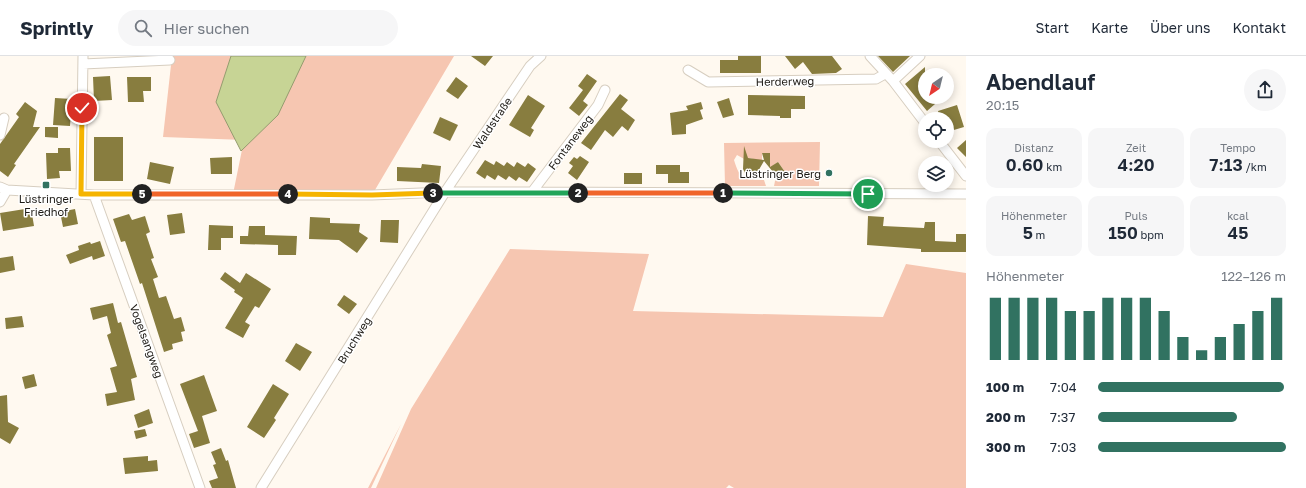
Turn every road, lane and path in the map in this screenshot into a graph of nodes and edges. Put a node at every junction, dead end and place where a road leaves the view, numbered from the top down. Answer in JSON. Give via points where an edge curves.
{"nodes":[{"id":1,"x":541,"y":56,"type":"edge"},
{"id":2,"x":870,"y":56,"type":"edge"},
{"id":3,"x":920,"y":56,"type":"edge"},
{"id":4,"x":83,"y":60,"type":"edge"},
{"id":5,"x":170,"y":60,"type":"dead end"},
{"id":6,"x":688,"y":70,"type":"dead end"},
{"id":7,"x":885,"y":74,"type":"junction"},
{"id":8,"x":892,"y":81,"type":"junction"},
{"id":9,"x":605,"y":90,"type":"dead end"},
{"id":10,"x":918,"y":114,"type":"edge"},
{"id":11,"x":4,"y":118,"type":"dead end"},
{"id":12,"x":0,"y":135,"type":"edge"},
{"id":13,"x":944,"y":148,"type":"edge"},
{"id":14,"x":966,"y":176,"type":"edge"},
{"id":15,"x":4,"y":188,"type":"edge"},
{"id":16,"x":445,"y":192,"type":"junction"},
{"id":17,"x":532,"y":192,"type":"junction"},
{"id":18,"x":81,"y":194,"type":"junction"},
{"id":19,"x":966,"y":194,"type":"edge"},
{"id":20,"x":94,"y":195,"type":"junction"},
{"id":21,"x":0,"y":202,"type":"edge"},
{"id":22,"x":200,"y":488,"type":"edge"},
{"id":23,"x":261,"y":488,"type":"edge"}],
"edges":[{"from":1,"to":16,"type":"street","name":"Waldstraße","via":[[530,66]]},
{"from":2,"to":7,"type":"street"},
{"from":3,"to":8,"type":"street"},
{"from":4,"to":5,"type":"street"},
{"from":4,"to":18,"type":"street"},
{"from":6,"to":7,"type":"street","name":"Herderweg","via":[[708,82],[876,79]]},
{"from":7,"to":8,"type":"street"},
{"from":8,"to":10,"type":"street"},
{"from":9,"to":17,"type":"street","name":"Fontaneweg","via":[[598,105]]},
{"from":11,"to":12,"type":"street"},
{"from":13,"to":14,"type":"street"},
{"from":15,"to":18,"type":"street"},
{"from":15,"to":21,"type":"street"},
{"from":16,"to":17,"type":"street"},
{"from":16,"to":20,"type":"street","via":[[372,195]]},
{"from":16,"to":23,"type":"street","name":"Bruchweg"},
{"from":17,"to":19,"type":"street"},
{"from":18,"to":20,"type":"street"},
{"from":20,"to":22,"type":"street","name":"Vogelsangweg"}]}
